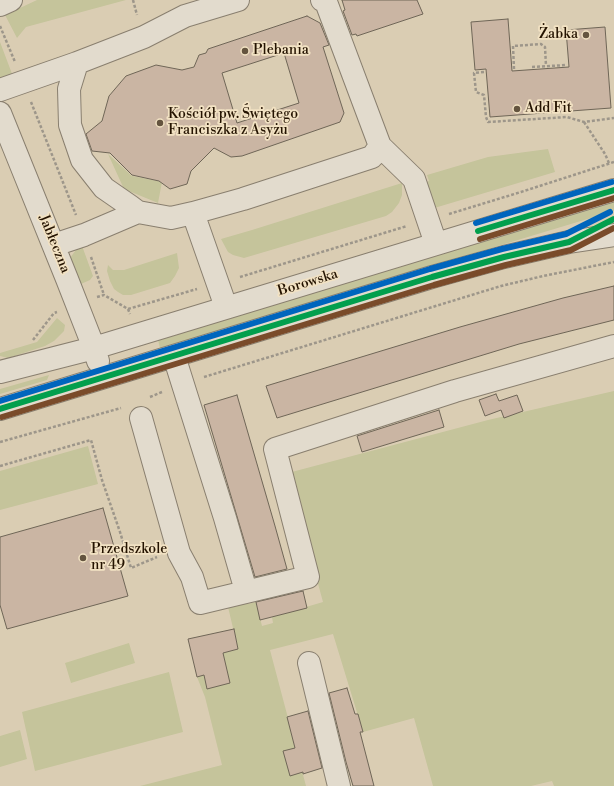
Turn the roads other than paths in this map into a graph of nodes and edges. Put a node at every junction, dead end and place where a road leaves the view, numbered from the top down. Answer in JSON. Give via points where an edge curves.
{"nodes":[{"id":1,"x":10,"y":0,"type":"edge"},
{"id":2,"x":238,"y":0,"type":"edge"},
{"id":3,"x":322,"y":0,"type":"edge"},
{"id":4,"x":0,"y":5,"type":"edge"},
{"id":5,"x":77,"y":63,"type":"junction"},
{"id":6,"x":0,"y":90,"type":"edge"},
{"id":7,"x":0,"y":113,"type":"edge"},
{"id":8,"x":380,"y":146,"type":"junction"},
{"id":9,"x":7,"y":152,"type":"edge"},
{"id":10,"x":614,"y":190,"type":"edge"},
{"id":11,"x":138,"y":212,"type":"junction"},
{"id":12,"x":193,"y":213,"type":"junction"},
{"id":13,"x":614,"y":219,"type":"edge"},
{"id":14,"x":614,"y":234,"type":"edge"},
{"id":15,"x":569,"y":242,"type":"junction"},
{"id":16,"x":436,"y":244,"type":"junction"},
{"id":17,"x":54,"y":245,"type":"junction"},
{"id":18,"x":226,"y":307,"type":"junction"},
{"id":19,"x":614,"y":346,"type":"edge"},
{"id":20,"x":94,"y":348,"type":"junction"},
{"id":21,"x":174,"y":356,"type":"junction"},
{"id":22,"x":0,"y":372,"type":"edge"},
{"id":23,"x":102,"y":377,"type":"junction"},
{"id":24,"x":0,"y":409,"type":"edge"},
{"id":25,"x":132,"y":412,"type":"road end"},
{"id":26,"x":246,"y":591,"type":"junction"},
{"id":27,"x":309,"y":663,"type":"dead end"},
{"id":28,"x":339,"y":786,"type":"edge"}],
"edges":[{"from":1,"to":4,"type":"street"},
{"from":2,"to":5,"type":"street","via":[[185,16],[144,38]]},
{"from":3,"to":8,"type":"street","via":[[326,2]]},
{"from":5,"to":6,"type":"street"},
{"from":5,"to":11,"type":"street","via":[[69,90],[70,125],[82,160],[104,188]]},
{"from":7,"to":9,"type":"street","name":"Jabłeczna"},
{"from":8,"to":12,"type":"street","via":[[372,157]]},
{"from":8,"to":16,"type":"street","via":[[414,179]]},
{"from":9,"to":17,"type":"street","name":"Jabłeczna"},
{"from":10,"to":16,"type":"street","name":"Borowska"},
{"from":11,"to":12,"type":"street","via":[[171,218]]},
{"from":11,"to":17,"type":"street"},
{"from":12,"to":18,"type":"street"},
{"from":13,"to":15,"type":"street"},
{"from":14,"to":15,"type":"street"},
{"from":15,"to":21,"type":"street","via":[[432,277]]},
{"from":16,"to":18,"type":"street","name":"Borowska"},
{"from":17,"to":20,"type":"street","name":"Jabłeczna"},
{"from":18,"to":20,"type":"street","name":"Borowska"},
{"from":19,"to":26,"type":"street","via":[[455,391],[275,449],[308,577]]},
{"from":20,"to":22,"type":"street","name":"Borowska"},
{"from":20,"to":23,"type":"street","name":"Jabłeczna"},
{"from":21,"to":23,"type":"street"},
{"from":21,"to":26,"type":"street"},
{"from":23,"to":24,"type":"street"},
{"from":25,"to":26,"type":"street","via":[[178,549],[192,577],[200,603]]},
{"from":27,"to":28,"type":"street"}]}
